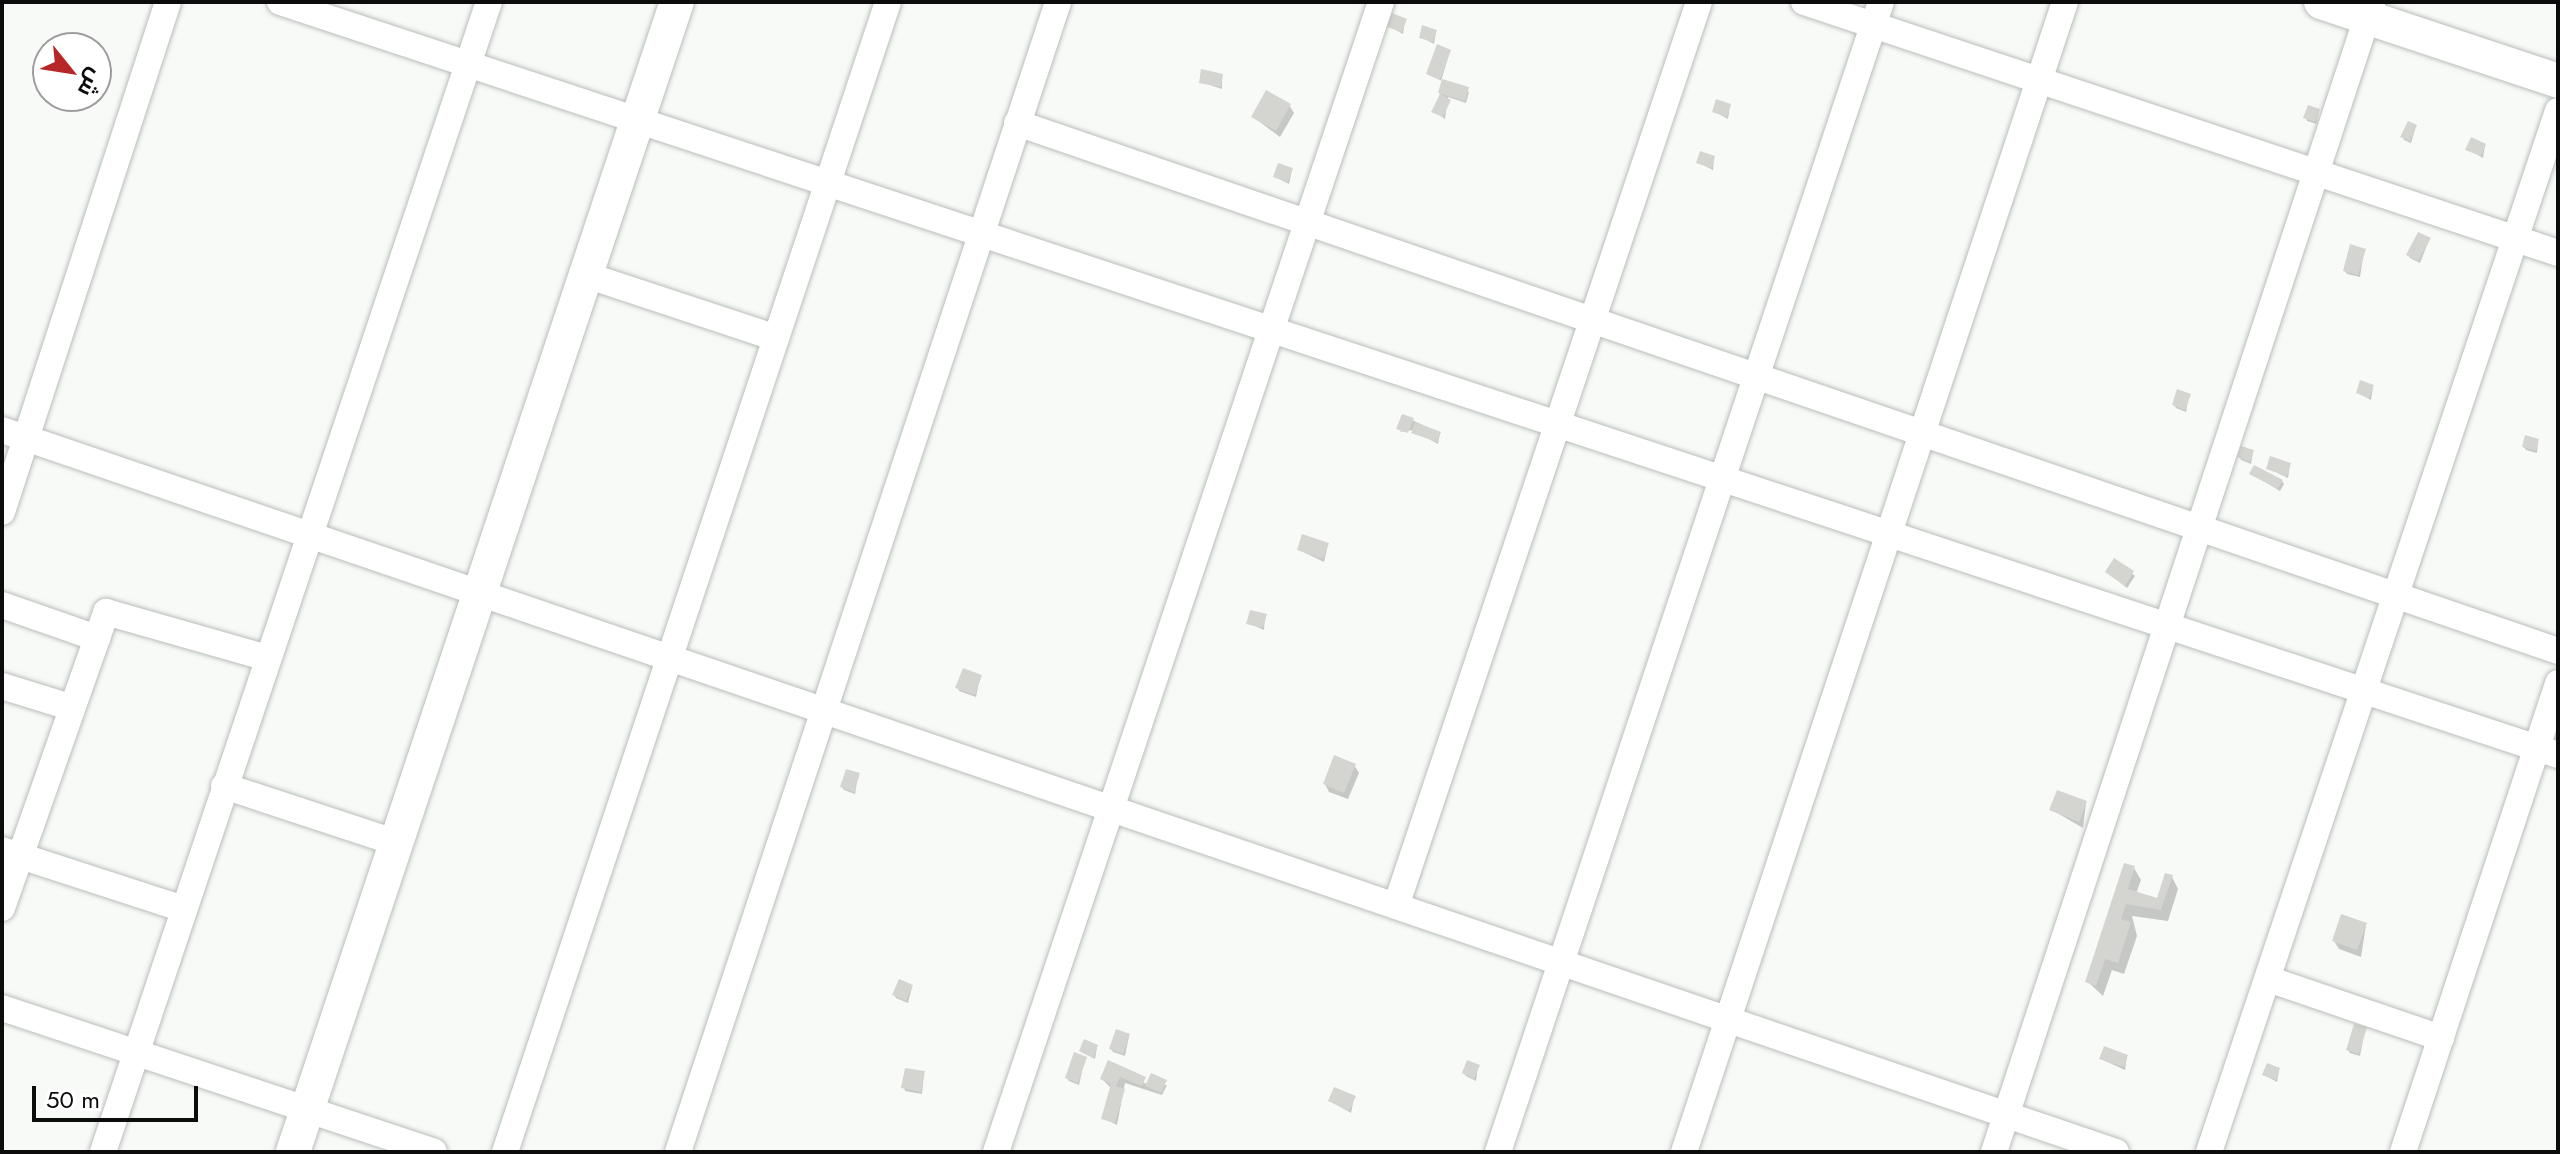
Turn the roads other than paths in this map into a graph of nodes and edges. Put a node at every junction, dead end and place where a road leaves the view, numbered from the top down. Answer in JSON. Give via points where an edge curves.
{"nodes":[{"id":1,"x":168,"y":2,"type":"edge"},
{"id":2,"x":280,"y":2,"type":"edge"},
{"id":3,"x":489,"y":2,"type":"edge"},
{"id":4,"x":677,"y":2,"type":"edge"},
{"id":5,"x":888,"y":2,"type":"edge"},
{"id":6,"x":1058,"y":2,"type":"edge"},
{"id":7,"x":1381,"y":2,"type":"edge"},
{"id":8,"x":1699,"y":2,"type":"edge"},
{"id":9,"x":1804,"y":2,"type":"edge"},
{"id":10,"x":2065,"y":2,"type":"edge"},
{"id":11,"x":2321,"y":2,"type":"edge"},
{"id":12,"x":2370,"y":10,"type":"edge"},
{"id":13,"x":1877,"y":14,"type":"edge"},
{"id":14,"x":469,"y":64,"type":"junction"},
{"id":15,"x":2039,"y":81,"type":"junction"},
{"id":16,"x":2558,"y":81,"type":"edge"},
{"id":17,"x":2558,"y":111,"type":"edge"},
{"id":18,"x":637,"y":120,"type":"junction"},
{"id":19,"x":1017,"y":123,"type":"junction"},
{"id":20,"x":2317,"y":172,"type":"junction"},
{"id":21,"x":828,"y":183,"type":"junction"},
{"id":22,"x":1307,"y":222,"type":"junction"},
{"id":23,"x":981,"y":234,"type":"junction"},
{"id":24,"x":2515,"y":239,"type":"junction"},
{"id":25,"x":2558,"y":253,"type":"edge"},
{"id":26,"x":586,"y":275,"type":"junction"},
{"id":27,"x":1590,"y":319,"type":"junction"},
{"id":28,"x":1271,"y":330,"type":"junction"},
{"id":29,"x":776,"y":338,"type":"junction"},
{"id":30,"x":1756,"y":376,"type":"junction"},
{"id":31,"x":1556,"y":424,"type":"junction"},
{"id":32,"x":2,"y":430,"type":"edge"},
{"id":33,"x":1923,"y":433,"type":"junction"},
{"id":34,"x":27,"y":438,"type":"junction"},
{"id":35,"x":1722,"y":479,"type":"junction"},
{"id":36,"x":2,"y":512,"type":"edge"},
{"id":37,"x":2196,"y":526,"type":"junction"},
{"id":38,"x":1889,"y":534,"type":"junction"},
{"id":39,"x":310,"y":536,"type":"junction"},
{"id":40,"x":479,"y":593,"type":"junction"},
{"id":41,"x":2396,"y":595,"type":"junction"},
{"id":42,"x":2,"y":605,"type":"edge"},
{"id":43,"x":2167,"y":626,"type":"junction"},
{"id":44,"x":97,"y":638,"type":"junction"},
{"id":45,"x":2558,"y":651,"type":"edge"},
{"id":46,"x":268,"y":658,"type":"junction"},
{"id":47,"x":669,"y":658,"type":"junction"},
{"id":48,"x":2558,"y":683,"type":"edge"},
{"id":49,"x":2,"y":686,"type":"edge"},
{"id":50,"x":2363,"y":691,"type":"junction"},
{"id":51,"x":70,"y":707,"type":"junction"},
{"id":52,"x":823,"y":711,"type":"junction"},
{"id":53,"x":2547,"y":752,"type":"edge"},
{"id":54,"x":224,"y":786,"type":"junction"},
{"id":55,"x":1111,"y":809,"type":"junction"},
{"id":56,"x":397,"y":843,"type":"junction"},
{"id":57,"x":11,"y":853,"type":"edge"},
{"id":58,"x":1396,"y":906,"type":"junction"},
{"id":59,"x":2,"y":908,"type":"edge"},
{"id":60,"x":181,"y":908,"type":"junction"},
{"id":61,"x":1561,"y":963,"type":"junction"},
{"id":62,"x":2268,"y":979,"type":"junction"},
{"id":63,"x":2,"y":1008,"type":"edge"},
{"id":64,"x":1730,"y":1021,"type":"junction"},
{"id":65,"x":2441,"y":1038,"type":"junction"},
{"id":66,"x":137,"y":1053,"type":"junction"},
{"id":67,"x":308,"y":1109,"type":"junction"},
{"id":68,"x":2007,"y":1115,"type":"junction"},
{"id":69,"x":103,"y":1152,"type":"edge"},
{"id":70,"x":293,"y":1152,"type":"edge"},
{"id":71,"x":434,"y":1152,"type":"edge"},
{"id":72,"x":505,"y":1152,"type":"edge"},
{"id":73,"x":678,"y":1152,"type":"edge"},
{"id":74,"x":996,"y":1152,"type":"edge"},
{"id":75,"x":1498,"y":1152,"type":"edge"},
{"id":76,"x":1684,"y":1152,"type":"edge"},
{"id":77,"x":1994,"y":1152,"type":"edge"},
{"id":78,"x":2116,"y":1152,"type":"edge"},
{"id":79,"x":2209,"y":1152,"type":"edge"},
{"id":80,"x":2403,"y":1152,"type":"edge"}],
"edges":[{"from":1,"to":34,"type":"street"},
{"from":2,"to":14,"type":"street"},
{"from":3,"to":14,"type":"street"},
{"from":4,"to":18,"type":"street"},
{"from":5,"to":21,"type":"street"},
{"from":6,"to":19,"type":"street"},
{"from":7,"to":22,"type":"street"},
{"from":8,"to":27,"type":"street"},
{"from":9,"to":13,"type":"street"},
{"from":10,"to":15,"type":"street"},
{"from":11,"to":12,"type":"street"},
{"from":12,"to":16,"type":"street"},
{"from":12,"to":20,"type":"street"},
{"from":13,"to":15,"type":"street"},
{"from":13,"to":30,"type":"street"},
{"from":14,"to":18,"type":"street"},
{"from":14,"to":39,"type":"street"},
{"from":15,"to":20,"type":"street"},
{"from":15,"to":33,"type":"street"},
{"from":17,"to":24,"type":"street"},
{"from":18,"to":21,"type":"street"},
{"from":18,"to":26,"type":"street"},
{"from":19,"to":22,"type":"street"},
{"from":19,"to":23,"type":"street"},
{"from":20,"to":24,"type":"street"},
{"from":20,"to":37,"type":"street"},
{"from":21,"to":23,"type":"street"},
{"from":21,"to":29,"type":"street"},
{"from":22,"to":27,"type":"street"},
{"from":22,"to":28,"type":"street"},
{"from":23,"to":28,"type":"street"},
{"from":23,"to":52,"type":"street"},
{"from":24,"to":25,"type":"street"},
{"from":24,"to":41,"type":"street"},
{"from":26,"to":29,"type":"street"},
{"from":26,"to":40,"type":"street"},
{"from":27,"to":30,"type":"street"},
{"from":27,"to":31,"type":"street"},
{"from":28,"to":31,"type":"street"},
{"from":28,"to":55,"type":"street"},
{"from":29,"to":47,"type":"street"},
{"from":30,"to":33,"type":"street"},
{"from":30,"to":35,"type":"street"},
{"from":31,"to":35,"type":"street"},
{"from":31,"to":58,"type":"street"},
{"from":32,"to":34,"type":"street"},
{"from":33,"to":37,"type":"street"},
{"from":33,"to":38,"type":"street"},
{"from":34,"to":36,"type":"street"},
{"from":34,"to":39,"type":"street"},
{"from":35,"to":38,"type":"street"},
{"from":35,"to":61,"type":"street"},
{"from":37,"to":41,"type":"street"},
{"from":37,"to":43,"type":"street"},
{"from":38,"to":43,"type":"street"},
{"from":38,"to":64,"type":"street"},
{"from":39,"to":40,"type":"street"},
{"from":39,"to":46,"type":"street"},
{"from":40,"to":47,"type":"street"},
{"from":40,"to":56,"type":"street"},
{"from":41,"to":45,"type":"street"},
{"from":41,"to":50,"type":"street"},
{"from":42,"to":44,"type":"street"},
{"from":43,"to":50,"type":"street"},
{"from":43,"to":68,"type":"street"},
{"from":44,"to":46,"type":"street","via":[[114,609]]},
{"from":44,"to":51,"type":"street"},
{"from":46,"to":54,"type":"street"},
{"from":47,"to":52,"type":"street"},
{"from":47,"to":72,"type":"street"},
{"from":48,"to":53,"type":"street"},
{"from":49,"to":51,"type":"street"},
{"from":50,"to":53,"type":"street"},
{"from":50,"to":62,"type":"street"},
{"from":51,"to":57,"type":"street"},
{"from":52,"to":55,"type":"street"},
{"from":52,"to":73,"type":"street"},
{"from":53,"to":65,"type":"street"},
{"from":54,"to":56,"type":"street"},
{"from":54,"to":60,"type":"street"},
{"from":55,"to":58,"type":"street"},
{"from":55,"to":74,"type":"street"},
{"from":56,"to":67,"type":"street"},
{"from":57,"to":59,"type":"street"},
{"from":57,"to":60,"type":"street"},
{"from":58,"to":61,"type":"street"},
{"from":60,"to":66,"type":"street"},
{"from":61,"to":64,"type":"street"},
{"from":61,"to":75,"type":"street"},
{"from":62,"to":65,"type":"street"},
{"from":62,"to":79,"type":"street"},
{"from":63,"to":66,"type":"street"},
{"from":64,"to":68,"type":"street"},
{"from":64,"to":76,"type":"street"},
{"from":65,"to":80,"type":"street"},
{"from":66,"to":67,"type":"street"},
{"from":66,"to":69,"type":"street"},
{"from":67,"to":70,"type":"street"},
{"from":67,"to":71,"type":"street"},
{"from":68,"to":77,"type":"street"},
{"from":68,"to":78,"type":"street"}]}
